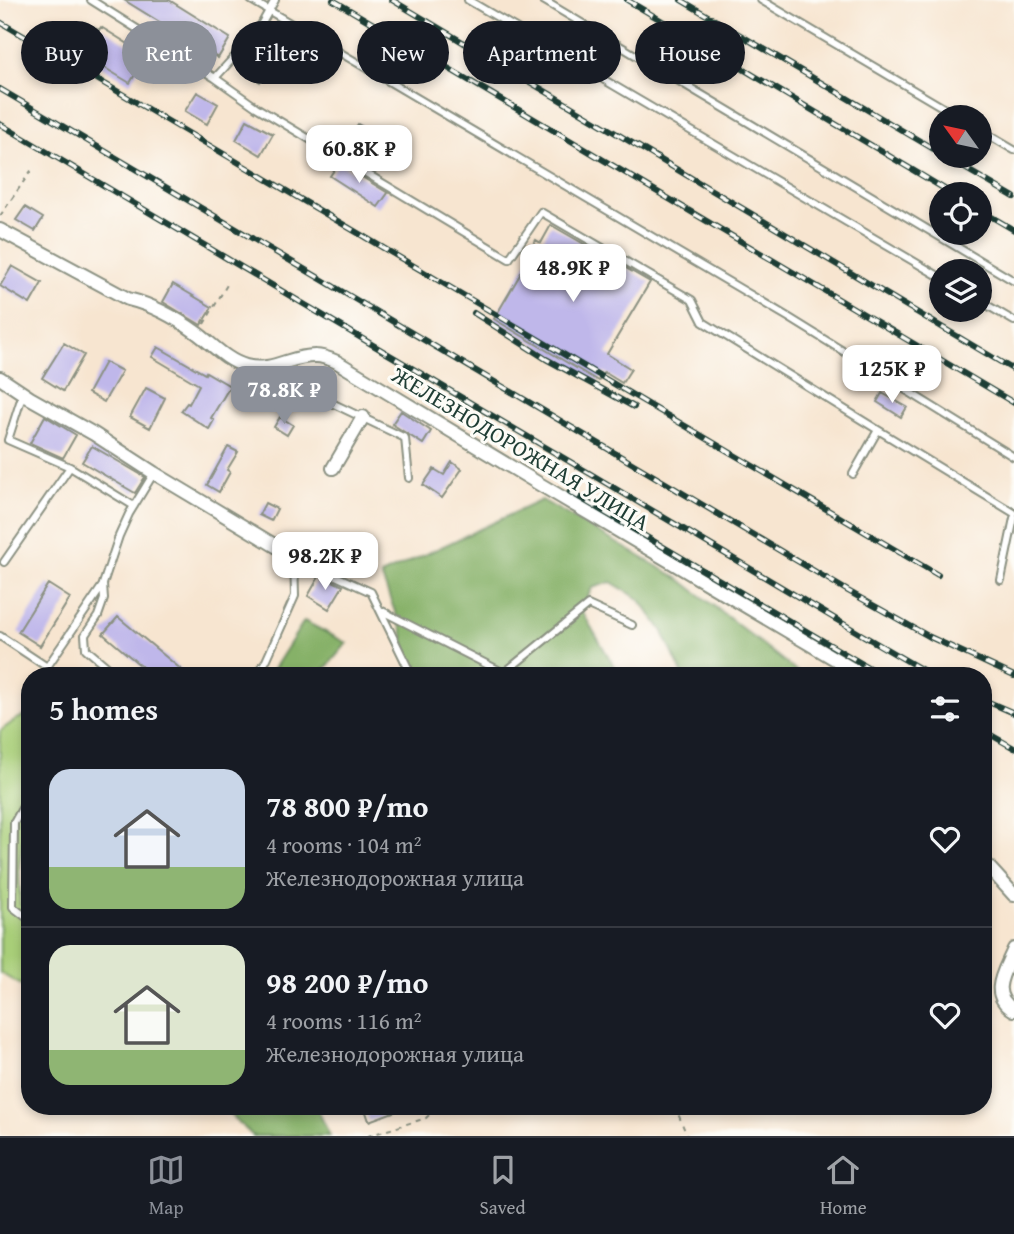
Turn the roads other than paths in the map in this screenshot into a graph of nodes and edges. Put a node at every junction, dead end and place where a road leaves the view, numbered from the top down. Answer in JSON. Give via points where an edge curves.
{"nodes":[{"id":1,"x":91,"y":0,"type":"edge"},
{"id":2,"x":251,"y":0,"type":"edge"},
{"id":3,"x":275,"y":0,"type":"edge"},
{"id":4,"x":468,"y":0,"type":"edge"},
{"id":5,"x":543,"y":0,"type":"edge"},
{"id":6,"x":761,"y":0,"type":"edge"},
{"id":7,"x":270,"y":10,"type":"junction"},
{"id":8,"x":124,"y":21,"type":"edge"},
{"id":9,"x":217,"y":76,"type":"edge"},
{"id":10,"x":217,"y":79,"type":"edge"},
{"id":11,"x":939,"y":105,"type":"edge"},
{"id":12,"x":992,"y":137,"type":"edge"},
{"id":13,"x":1014,"y":150,"type":"edge"},
{"id":14,"x":0,"y":230,"type":"edge"},
{"id":15,"x":929,"y":270,"type":"edge"},
{"id":16,"x":1014,"y":281,"type":"edge"},
{"id":17,"x":992,"y":308,"type":"edge"},
{"id":18,"x":1014,"y":321,"type":"edge"},
{"id":19,"x":270,"y":367,"type":"junction"},
{"id":20,"x":0,"y":378,"type":"edge"},
{"id":21,"x":23,"y":393,"type":"junction"},
{"id":22,"x":363,"y":417,"type":"junction"},
{"id":23,"x":878,"y":430,"type":"junction"},
{"id":24,"x":1014,"y":457,"type":"edge"},
{"id":25,"x":70,"y":467,"type":"junction"},
{"id":26,"x":333,"y":467,"type":"dead end"},
{"id":27,"x":154,"y":473,"type":"junction"},
{"id":28,"x":853,"y":474,"type":"dead end"},
{"id":29,"x":409,"y":478,"type":"dead end"},
{"id":30,"x":134,"y":506,"type":"junction"},
{"id":31,"x":1014,"y":515,"type":"edge"},
{"id":32,"x":294,"y":557,"type":"junction"},
{"id":33,"x":4,"y":562,"type":"dead end"},
{"id":34,"x":1001,"y":580,"type":"dead end"},
{"id":35,"x":103,"y":584,"type":"junction"},
{"id":36,"x":379,"y":610,"type":"junction"},
{"id":37,"x":632,"y":625,"type":"dead end"},
{"id":38,"x":0,"y":636,"type":"edge"},
{"id":39,"x":107,"y":667,"type":"edge"},
{"id":40,"x":262,"y":667,"type":"edge"},
{"id":41,"x":408,"y":667,"type":"edge"},
{"id":42,"x":492,"y":667,"type":"edge"},
{"id":43,"x":511,"y":667,"type":"edge"},
{"id":44,"x":849,"y":667,"type":"edge"},
{"id":45,"x":21,"y":810,"type":"edge"},
{"id":46,"x":992,"y":871,"type":"edge"},
{"id":47,"x":1014,"y":895,"type":"edge"},
{"id":48,"x":21,"y":913,"type":"edge"},
{"id":49,"x":1014,"y":949,"type":"edge"},
{"id":50,"x":1009,"y":1006,"type":"edge"}],
"edges":[{"from":1,"to":8,"type":"lane"},
{"from":2,"to":7,"type":"lane"},
{"from":3,"to":7,"type":"lane"},
{"from":4,"to":15,"type":"lane"},
{"from":5,"to":16,"type":"lane"},
{"from":6,"to":11,"type":"lane"},
{"from":7,"to":9,"type":"lane","via":[[257,32]]},
{"from":7,"to":24,"type":"lane","via":[[788,317]]},
{"from":10,"to":23,"type":"lane","via":[[509,259],[541,212],[692,300],[703,322]]},
{"from":12,"to":13,"type":"lane"},
{"from":14,"to":19,"type":"street","name":"ЖЕЛЕЗНОДОРОЖНАЯ УЛИЦА","via":[[128,299],[172,316],[243,366]]},
{"from":17,"to":18,"type":"lane"},
{"from":19,"to":22,"type":"lane"},
{"from":19,"to":44,"type":"street","name":"ЖЕЛЕЗНОДОРОЖНАЯ УЛИЦА","via":[[315,356],[337,362]]},
{"from":20,"to":21,"type":"street"},
{"from":21,"to":25,"type":"lane","via":[[8,440]]},
{"from":21,"to":27,"type":"street"},
{"from":22,"to":26,"type":"street"},
{"from":22,"to":29,"type":"lane","via":[[405,438]]},
{"from":23,"to":28,"type":"lane"},
{"from":23,"to":31,"type":"lane"},
{"from":25,"to":30,"type":"lane"},
{"from":25,"to":33,"type":"lane"},
{"from":27,"to":30,"type":"lane"},
{"from":27,"to":32,"type":"street"},
{"from":30,"to":35,"type":"lane"},
{"from":31,"to":34,"type":"lane"},
{"from":32,"to":36,"type":"lane","via":[[370,592]]},
{"from":32,"to":40,"type":"lane","via":[[295,596]]},
{"from":35,"to":38,"type":"lane","via":[[47,667]]},
{"from":35,"to":39,"type":"lane","via":[[104,599],[85,635],[86,649]]},
{"from":36,"to":41,"type":"lane"},
{"from":36,"to":42,"type":"lane"},
{"from":37,"to":43,"type":"lane","via":[[588,605]]},
{"from":45,"to":48,"type":"lane","via":[[14,823],[13,907]]},
{"from":46,"to":47,"type":"street"},
{"from":49,"to":50,"type":"street","via":[[999,987]]}]}
